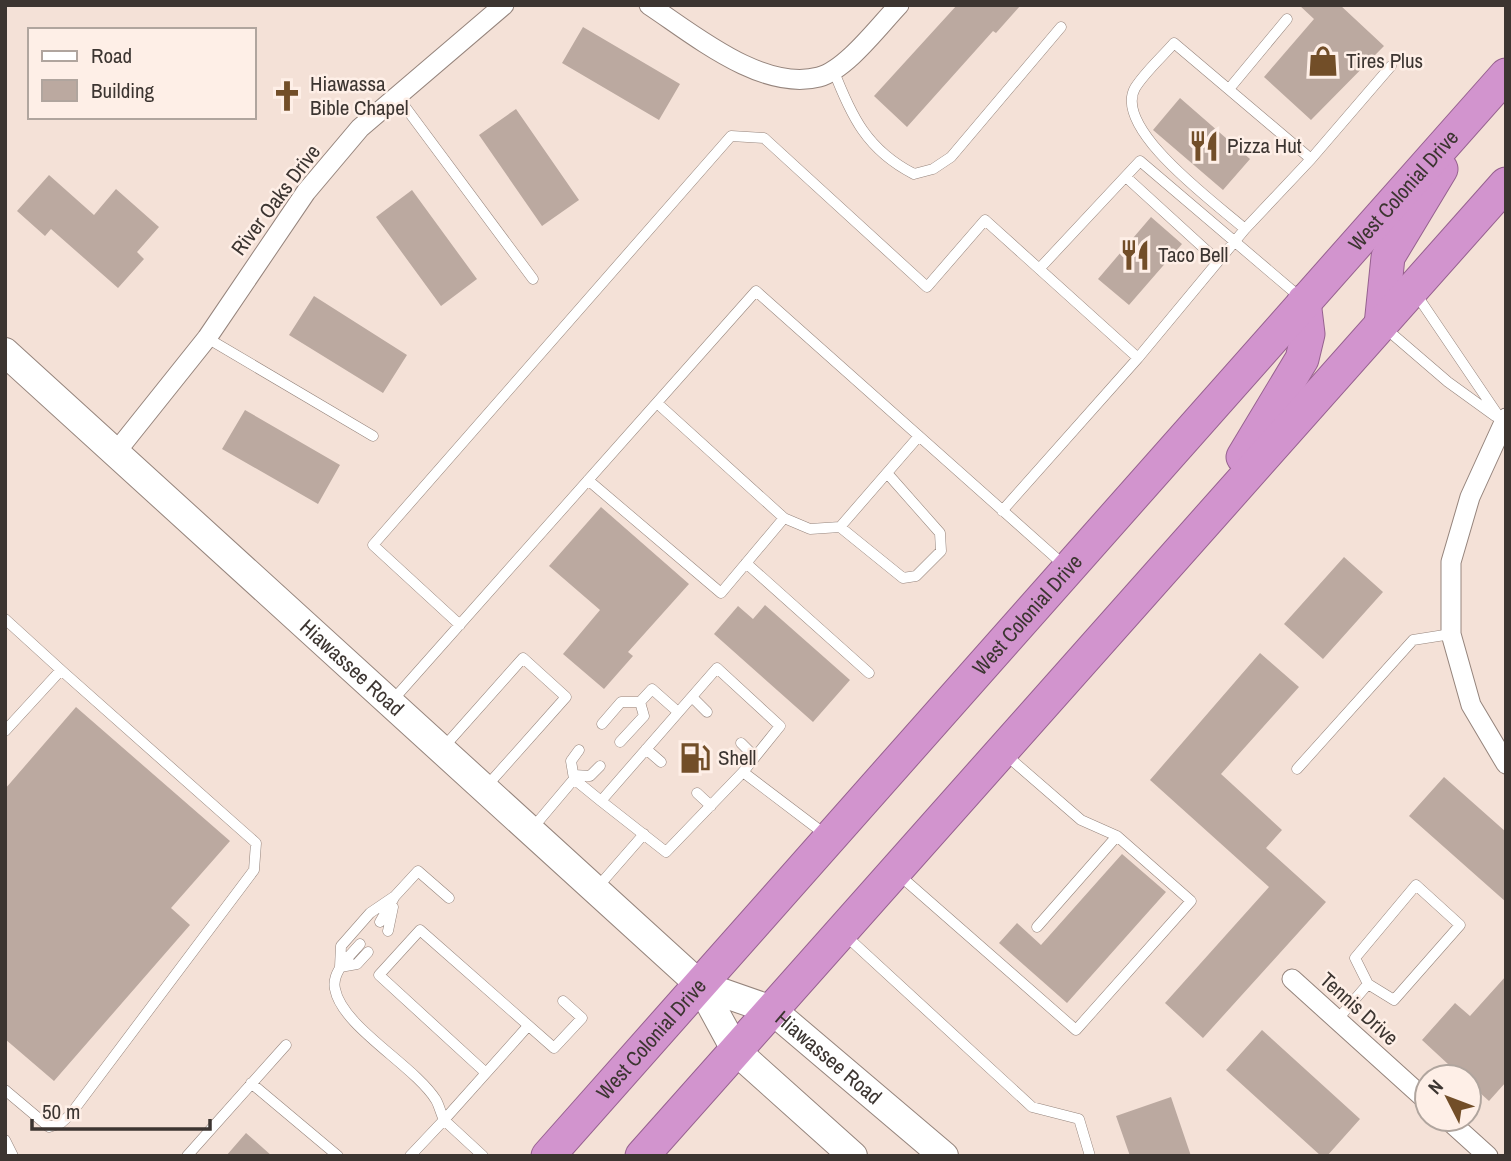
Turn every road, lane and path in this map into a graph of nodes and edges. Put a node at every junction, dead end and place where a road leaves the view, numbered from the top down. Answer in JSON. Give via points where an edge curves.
{"nodes":[{"id":1,"x":504,"y":5,"type":"edge"},
{"id":2,"x":649,"y":5,"type":"edge"},
{"id":3,"x":899,"y":5,"type":"edge"},
{"id":4,"x":1287,"y":19,"type":"dead end"},
{"id":5,"x":1061,"y":27,"type":"dead end"},
{"id":6,"x":1391,"y":66,"type":"dead end"},
{"id":7,"x":833,"y":69,"type":"junction"},
{"id":8,"x":1506,"y":75,"type":"edge"},
{"id":9,"x":1229,"y":89,"type":"junction"},
{"id":10,"x":397,"y":96,"type":"junction"},
{"id":11,"x":1482,"y":101,"type":"junction"},
{"id":12,"x":1311,"y":159,"type":"junction"},
{"id":13,"x":1126,"y":177,"type":"junction"},
{"id":14,"x":1506,"y":184,"type":"edge"},
{"id":15,"x":1245,"y":229,"type":"junction"},
{"id":16,"x":1234,"y":243,"type":"junction"},
{"id":17,"x":1218,"y":261,"type":"junction"},
{"id":18,"x":1040,"y":268,"type":"junction"},
{"id":19,"x":533,"y":279,"type":"dead end"},
{"id":20,"x":1413,"y":288,"type":"junction"},
{"id":21,"x":1304,"y":301,"type":"junction"},
{"id":22,"x":1381,"y":325,"type":"junction"},
{"id":23,"x":208,"y":338,"type":"junction"},
{"id":24,"x":5,"y":352,"type":"edge"},
{"id":25,"x":1138,"y":358,"type":"junction"},
{"id":26,"x":657,"y":403,"type":"junction"},
{"id":27,"x":1504,"y":419,"type":"edge"},
{"id":28,"x":373,"y":436,"type":"dead end"},
{"id":29,"x":919,"y":436,"type":"junction"},
{"id":30,"x":116,"y":452,"type":"junction"},
{"id":31,"x":887,"y":473,"type":"junction"},
{"id":32,"x":588,"y":480,"type":"junction"},
{"id":33,"x":1002,"y":511,"type":"junction"},
{"id":34,"x":784,"y":518,"type":"junction"},
{"id":35,"x":1204,"y":523,"type":"junction"},
{"id":36,"x":840,"y":527,"type":"junction"},
{"id":37,"x":746,"y":563,"type":"junction"},
{"id":38,"x":1068,"y":569,"type":"junction"},
{"id":39,"x":5,"y":619,"type":"edge"},
{"id":40,"x":460,"y":625,"type":"junction"},
{"id":41,"x":1451,"y":634,"type":"junction"},
{"id":42,"x":61,"y":670,"type":"junction"},
{"id":43,"x":869,"y":673,"type":"dead end"},
{"id":44,"x":692,"y":697,"type":"junction"},
{"id":45,"x":640,"y":702,"type":"junction"},
{"id":46,"x":391,"y":703,"type":"junction"},
{"id":47,"x":678,"y":712,"type":"junction"},
{"id":48,"x":707,"y":712,"type":"dead end"},
{"id":49,"x":602,"y":724,"type":"dead end"},
{"id":50,"x":5,"y":731,"type":"edge"},
{"id":51,"x":620,"y":742,"type":"dead end"},
{"id":52,"x":741,"y":743,"type":"dead end"},
{"id":53,"x":442,"y":749,"type":"junction"},
{"id":54,"x":579,"y":750,"type":"dead end"},
{"id":55,"x":646,"y":750,"type":"junction"},
{"id":56,"x":1002,"y":751,"type":"junction"},
{"id":57,"x":755,"y":757,"type":"junction"},
{"id":58,"x":661,"y":762,"type":"dead end"},
{"id":59,"x":1506,"y":764,"type":"edge"},
{"id":60,"x":600,"y":766,"type":"dead end"},
{"id":61,"x":1297,"y":769,"type":"dead end"},
{"id":62,"x":743,"y":772,"type":"junction"},
{"id":63,"x":574,"y":777,"type":"junction"},
{"id":64,"x":485,"y":789,"type":"junction"},
{"id":65,"x":697,"y":793,"type":"dead end"},
{"id":66,"x":601,"y":801,"type":"junction"},
{"id":67,"x":711,"y":806,"type":"junction"},
{"id":68,"x":530,"y":830,"type":"junction"},
{"id":69,"x":644,"y":834,"type":"junction"},
{"id":70,"x":1117,"y":836,"type":"junction"},
{"id":71,"x":830,"y":838,"type":"junction"},
{"id":72,"x":895,"y":871,"type":"junction"},
{"id":73,"x":595,"y":890,"type":"junction"},
{"id":74,"x":395,"y":896,"type":"junction"},
{"id":75,"x":449,"y":898,"type":"dead end"},
{"id":76,"x":380,"y":922,"type":"dead end"},
{"id":77,"x":1037,"y":927,"type":"dead end"},
{"id":78,"x":388,"y":931,"type":"dead end"},
{"id":79,"x":842,"y":932,"type":"junction"},
{"id":80,"x":360,"y":944,"type":"dead end"},
{"id":81,"x":368,"y":952,"type":"dead end"},
{"id":82,"x":340,"y":967,"type":"junction"},
{"id":83,"x":1292,"y":979,"type":"dead end"},
{"id":84,"x":700,"y":985,"type":"junction"},
{"id":85,"x":1368,"y":985,"type":"junction"},
{"id":86,"x":563,"y":1001,"type":"dead end"},
{"id":87,"x":772,"y":1010,"type":"junction"},
{"id":88,"x":1337,"y":1020,"type":"junction"},
{"id":89,"x":528,"y":1026,"type":"junction"},
{"id":90,"x":286,"y":1045,"type":"dead end"},
{"id":91,"x":736,"y":1051,"type":"junction"},
{"id":92,"x":486,"y":1073,"type":"junction"},
{"id":93,"x":251,"y":1083,"type":"junction"},
{"id":94,"x":1413,"y":1088,"type":"edge"},
{"id":95,"x":5,"y":1090,"type":"edge"},
{"id":96,"x":444,"y":1120,"type":"junction"},
{"id":97,"x":1463,"y":1133,"type":"edge"},
{"id":98,"x":5,"y":1140,"type":"edge"},
{"id":99,"x":13,"y":1156,"type":"edge"},
{"id":100,"x":187,"y":1156,"type":"edge"},
{"id":101,"x":338,"y":1156,"type":"edge"},
{"id":102,"x":410,"y":1156,"type":"edge"},
{"id":103,"x":483,"y":1156,"type":"edge"},
{"id":104,"x":548,"y":1156,"type":"edge"},
{"id":105,"x":642,"y":1156,"type":"edge"},
{"id":106,"x":853,"y":1156,"type":"edge"},
{"id":107,"x":944,"y":1156,"type":"edge"},
{"id":108,"x":1090,"y":1156,"type":"edge"},
{"id":109,"x":1488,"y":1156,"type":"edge"}],
"edges":[{"from":1,"to":10,"type":"street","name":"River Oaks Drive"},
{"from":2,"to":7,"type":"street","via":[[734,61],[779,77],[820,77]]},
{"from":3,"to":7,"type":"street"},
{"from":4,"to":9,"type":"lane"},
{"from":5,"to":7,"type":"lane","via":[[950,157],[933,169],[914,174],[898,166],[856,125]]},
{"from":6,"to":12,"type":"lane"},
{"from":8,"to":11,"type":"highway","name":"West Colonial Drive"},
{"from":9,"to":12,"type":"lane"},
{"from":9,"to":15,"type":"lane","via":[[1174,43],[1134,89],[1132,111],[1149,143]]},
{"from":10,"to":19,"type":"lane"},
{"from":10,"to":23,"type":"street","name":"River Oaks Drive","via":[[360,128],[306,192]]},
{"from":11,"to":21,"type":"highway","name":"West Colonial Drive"},
{"from":11,"to":22,"type":"highway","via":[[1388,257]]},
{"from":12,"to":15,"type":"lane"},
{"from":13,"to":16,"type":"lane","via":[[1140,161]]},
{"from":13,"to":17,"type":"lane"},
{"from":13,"to":18,"type":"lane"},
{"from":14,"to":20,"type":"highway"},
{"from":15,"to":16,"type":"lane"},
{"from":16,"to":17,"type":"lane"},
{"from":16,"to":21,"type":"lane"},
{"from":17,"to":25,"type":"lane"},
{"from":18,"to":25,"type":"lane"},
{"from":18,"to":40,"type":"lane","via":[[985,220],[927,287],[764,138],[731,136],[373,545]]},
{"from":20,"to":22,"type":"highway"},
{"from":20,"to":27,"type":"lane"},
{"from":21,"to":35,"type":"highway","via":[[1308,334],[1302,359]]},
{"from":21,"to":38,"type":"highway","name":"West Colonial Drive"},
{"from":22,"to":27,"type":"lane","via":[[1448,382]]},
{"from":22,"to":35,"type":"highway"},
{"from":23,"to":28,"type":"lane"},
{"from":23,"to":30,"type":"street","name":"River Oaks Drive"},
{"from":24,"to":30,"type":"main road","name":"Hiawassee Road"},
{"from":25,"to":33,"type":"lane"},
{"from":26,"to":29,"type":"lane","via":[[757,291]]},
{"from":26,"to":32,"type":"lane"},
{"from":26,"to":34,"type":"lane"},
{"from":27,"to":41,"type":"street","via":[[1470,497],[1451,562]]},
{"from":29,"to":31,"type":"lane"},
{"from":29,"to":33,"type":"lane"},
{"from":30,"to":46,"type":"main road","name":"Hiawassee Road"},
{"from":31,"to":36,"type":"lane"},
{"from":31,"to":36,"type":"lane","via":[[940,533],[941,551],[916,576],[903,578]]},
{"from":32,"to":37,"type":"lane","via":[[721,593]]},
{"from":32,"to":40,"type":"lane"},
{"from":33,"to":38,"type":"lane"},
{"from":34,"to":36,"type":"lane","via":[[810,529]]},
{"from":34,"to":37,"type":"lane"},
{"from":35,"to":56,"type":"highway"},
{"from":37,"to":43,"type":"lane"},
{"from":38,"to":71,"type":"highway","name":"West Colonial Drive"},
{"from":39,"to":42,"type":"lane"},
{"from":40,"to":46,"type":"lane"},
{"from":41,"to":59,"type":"street","via":[[1471,705]]},
{"from":41,"to":61,"type":"lane","via":[[1413,640]]},
{"from":42,"to":50,"type":"lane"},
{"from":42,"to":95,"type":"lane","via":[[256,844],[254,870],[70,1115],[49,1127]]},
{"from":44,"to":47,"type":"lane"},
{"from":44,"to":48,"type":"lane"},
{"from":44,"to":57,"type":"lane","via":[[717,668],[780,726]]},
{"from":45,"to":47,"type":"lane","via":[[652,689]]},
{"from":45,"to":49,"type":"lane","via":[[621,702]]},
{"from":45,"to":51,"type":"lane","via":[[644,716]]},
{"from":46,"to":53,"type":"main road","name":"Hiawassee Road"},
{"from":47,"to":55,"type":"lane"},
{"from":52,"to":57,"type":"lane"},
{"from":53,"to":64,"type":"main road","name":"Hiawassee Road"},
{"from":53,"to":64,"type":"lane","via":[[523,658],[566,697]]},
{"from":54,"to":63,"type":"lane","via":[[571,761]]},
{"from":55,"to":58,"type":"lane"},
{"from":55,"to":66,"type":"lane"},
{"from":56,"to":70,"type":"lane","via":[[1081,820]]},
{"from":56,"to":72,"type":"highway"},
{"from":57,"to":62,"type":"lane"},
{"from":60,"to":63,"type":"lane","via":[[590,776]]},
{"from":62,"to":67,"type":"lane"},
{"from":62,"to":71,"type":"lane"},
{"from":63,"to":66,"type":"lane"},
{"from":63,"to":68,"type":"lane"},
{"from":64,"to":68,"type":"main road","name":"Hiawassee Road"},
{"from":65,"to":67,"type":"lane"},
{"from":66,"to":69,"type":"lane"},
{"from":67,"to":69,"type":"lane","via":[[666,852]]},
{"from":68,"to":73,"type":"main road","name":"Hiawassee Road"},
{"from":69,"to":73,"type":"lane"},
{"from":70,"to":72,"type":"lane","via":[[1191,901],[1076,1030]]},
{"from":70,"to":77,"type":"lane"},
{"from":71,"to":84,"type":"highway","name":"West Colonial Drive"},
{"from":72,"to":79,"type":"highway"},
{"from":73,"to":84,"type":"main road","name":"Hiawassee Road"},
{"from":74,"to":75,"type":"lane","via":[[418,871]]},
{"from":74,"to":76,"type":"lane"},
{"from":74,"to":78,"type":"lane"},
{"from":74,"to":82,"type":"lane","via":[[370,913],[341,946]]},
{"from":79,"to":87,"type":"highway"},
{"from":79,"to":108,"type":"lane","via":[[1032,1107],[1079,1119]]},
{"from":80,"to":82,"type":"lane"},
{"from":81,"to":82,"type":"lane","via":[[357,964]]},
{"from":82,"to":96,"type":"lane","via":[[334,988],[343,1010],[413,1074],[436,1100]]},
{"from":83,"to":88,"type":"street","name":"Tennis Drive"},
{"from":84,"to":87,"type":"main road","name":"Hiawassee Road"},
{"from":84,"to":91,"type":"main road","name":"Hiawassee Road"},
{"from":84,"to":104,"type":"highway","name":"West Colonial Drive"},
{"from":85,"to":85,"type":"lane","via":[[1394,1000],[1460,925],[1416,885],[1354,958]]},
{"from":85,"to":88,"type":"lane"},
{"from":86,"to":89,"type":"lane","via":[[582,1018],[554,1048]]},
{"from":87,"to":91,"type":"highway"},
{"from":87,"to":107,"type":"main road","name":"Hiawassee Road"},
{"from":88,"to":94,"type":"street","name":"Tennis Drive"},
{"from":89,"to":92,"type":"lane"},
{"from":89,"to":92,"type":"lane","via":[[420,930],[379,975]]},
{"from":90,"to":93,"type":"lane"},
{"from":91,"to":105,"type":"highway"},
{"from":91,"to":106,"type":"main road","name":"Hiawassee Road"},
{"from":92,"to":96,"type":"lane"},
{"from":93,"to":100,"type":"lane"},
{"from":93,"to":101,"type":"lane"},
{"from":96,"to":102,"type":"lane"},
{"from":96,"to":103,"type":"lane"},
{"from":97,"to":109,"type":"street"},
{"from":98,"to":99,"type":"lane"}]}
